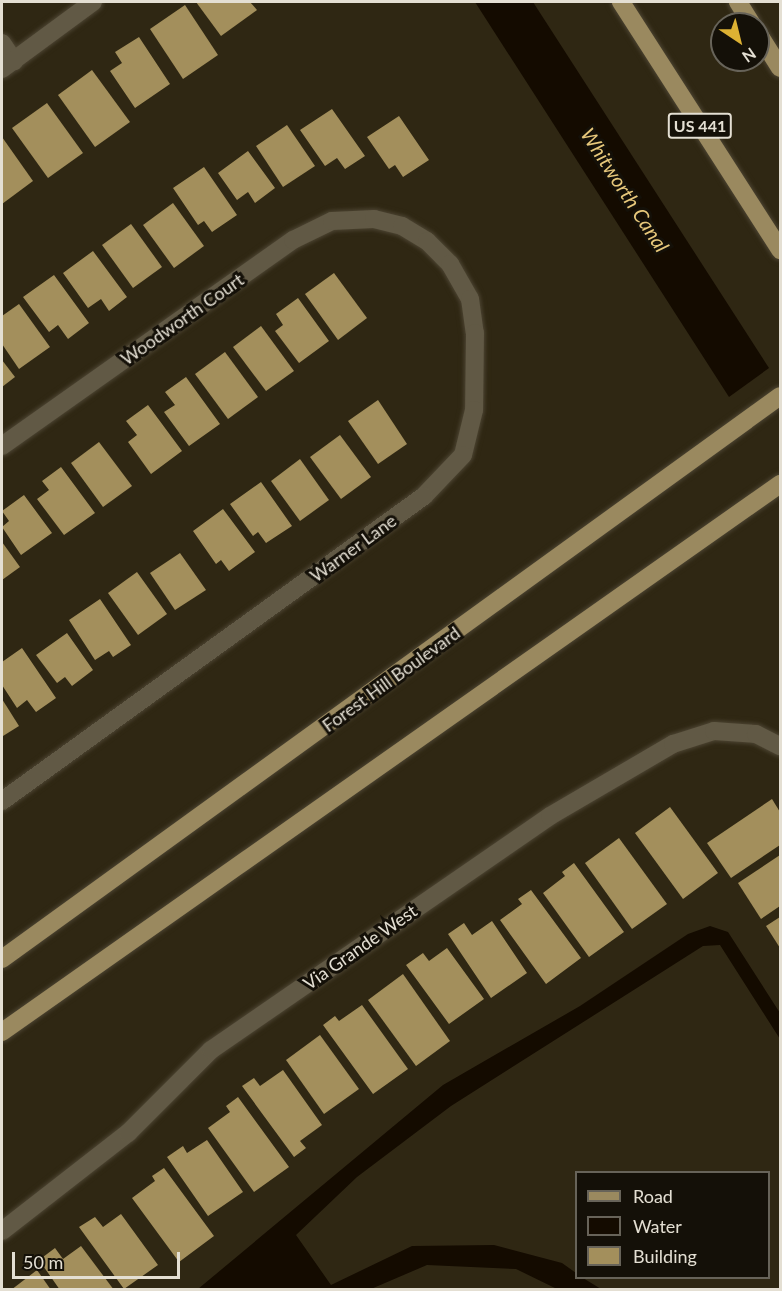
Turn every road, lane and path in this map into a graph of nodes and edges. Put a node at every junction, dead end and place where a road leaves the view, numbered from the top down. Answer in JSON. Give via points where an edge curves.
{"nodes":[{"id":1,"x":93,"y":2,"type":"edge"},
{"id":2,"x":621,"y":2,"type":"edge"},
{"id":3,"x":2,"y":43,"type":"edge"},
{"id":4,"x":770,"y":52,"type":"edge"},
{"id":5,"x":8,"y":65,"type":"edge"},
{"id":6,"x":780,"y":68,"type":"edge"},
{"id":7,"x":374,"y":219,"type":"joint"},
{"id":8,"x":780,"y":250,"type":"edge"},
{"id":9,"x":780,"y":396,"type":"edge"},
{"id":10,"x":2,"y":446,"type":"edge"},
{"id":11,"x":780,"y":484,"type":"edge"},
{"id":12,"x":780,"y":746,"type":"edge"},
{"id":13,"x":2,"y":801,"type":"edge"},
{"id":14,"x":2,"y":959,"type":"edge"},
{"id":15,"x":2,"y":1032,"type":"edge"},
{"id":16,"x":2,"y":1231,"type":"edge"}],
"edges":[{"from":1,"to":5,"type":"street"},
{"from":2,"to":8,"type":"main road","number":"US 441"},
{"from":3,"to":5,"type":"street"},
{"from":4,"to":6,"type":"main road"},
{"from":7,"to":10,"type":"street","name":"Woodworth Court","via":[[333,222],[293,240]]},
{"from":7,"to":13,"type":"street","name":"Warner Lane","via":[[402,226],[426,241],[450,264],[470,299],[475,333],[474,410],[463,455],[424,496]]},
{"from":9,"to":14,"type":"main road","name":"Forest Hill Boulevard"},
{"from":11,"to":15,"type":"main road"},
{"from":12,"to":16,"type":"street","name":"Via Grande West","via":[[756,734],[714,731],[673,744],[550,816],[211,1050],[128,1134]]}]}
